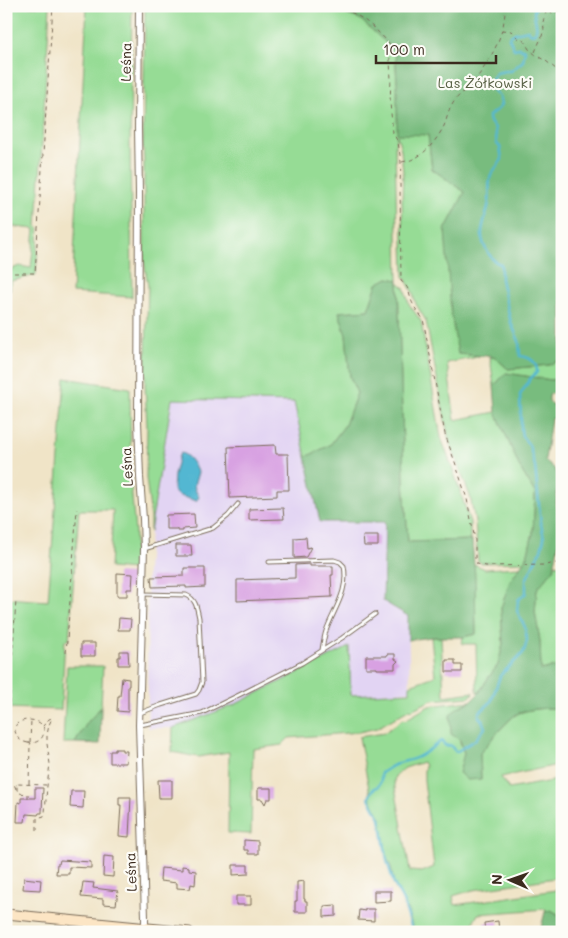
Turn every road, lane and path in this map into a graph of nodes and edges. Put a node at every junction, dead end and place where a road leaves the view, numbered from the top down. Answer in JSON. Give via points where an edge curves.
{"nodes":[{"id":1,"x":53,"y":6,"type":"edge"},
{"id":2,"x":139,"y":6,"type":"edge"},
{"id":3,"x":336,"y":6,"type":"edge"},
{"id":4,"x":505,"y":6,"type":"edge"},
{"id":5,"x":562,"y":8,"type":"edge"},
{"id":6,"x":501,"y":30,"type":"junction"},
{"id":7,"x":535,"y":54,"type":"junction"},
{"id":8,"x":562,"y":74,"type":"edge"},
{"id":9,"x":401,"y":162,"type":"junction"},
{"id":10,"x":6,"y":273,"type":"edge"},
{"id":11,"x":10,"y":273,"type":"junction"},
{"id":12,"x":6,"y":372,"type":"edge"},
{"id":13,"x":238,"y":504,"type":"dead end"},
{"id":14,"x":77,"y":509,"type":"dead end"},
{"id":15,"x":144,"y":549,"type":"junction"},
{"id":16,"x":269,"y":562,"type":"dead end"},
{"id":17,"x":562,"y":562,"type":"edge"},
{"id":18,"x":143,"y":594,"type":"junction"},
{"id":19,"x":16,"y":600,"type":"dead end"},
{"id":20,"x":375,"y":614,"type":"dead end"},
{"id":21,"x":321,"y":651,"type":"junction"},
{"id":22,"x":66,"y":653,"type":"dead end"},
{"id":23,"x":6,"y":708,"type":"edge"},
{"id":24,"x":9,"y":710,"type":"junction"},
{"id":25,"x":140,"y":714,"type":"junction"},
{"id":26,"x":31,"y":720,"type":"junction"},
{"id":27,"x":139,"y":725,"type":"junction"},
{"id":28,"x":43,"y":726,"type":"junction"},
{"id":29,"x":44,"y":731,"type":"junction"},
{"id":30,"x":48,"y":731,"type":"junction"},
{"id":31,"x":6,"y":735,"type":"edge"},
{"id":32,"x":30,"y":743,"type":"junction"},
{"id":33,"x":29,"y":784,"type":"junction"},
{"id":34,"x":47,"y":785,"type":"junction"},
{"id":35,"x":28,"y":798,"type":"dead end"},
{"id":36,"x":37,"y":830,"type":"dead end"},
{"id":37,"x":6,"y":914,"type":"edge"},
{"id":38,"x":89,"y":925,"type":"edge"},
{"id":39,"x":144,"y":927,"type":"junction"},
{"id":40,"x":86,"y":932,"type":"edge"},
{"id":41,"x":189,"y":932,"type":"edge"}],
"edges":[{"from":1,"to":11,"type":"path","via":[[35,273]]},
{"from":2,"to":15,"type":"street","name":"Leśna","via":[[138,420]]},
{"from":3,"to":9,"type":"path","via":[[367,21],[389,43],[393,133]]},
{"from":4,"to":6,"type":"path"},
{"from":5,"to":7,"type":"path","via":[[556,13],[547,9]]},
{"from":6,"to":7,"type":"path","via":[[511,31]]},
{"from":6,"to":9,"type":"path","via":[[496,48],[472,84],[452,104],[434,143],[414,159]]},
{"from":7,"to":8,"type":"path"},
{"from":9,"to":17,"type":"path","via":[[401,281],[423,319],[444,434],[467,498],[477,564],[545,565]]},
{"from":10,"to":11,"type":"path"},
{"from":11,"to":12,"type":"path"},
{"from":13,"to":15,"type":"lane","via":[[213,528]]},
{"from":14,"to":22,"type":"path"},
{"from":15,"to":18,"type":"street","name":"Leśna"},
{"from":16,"to":21,"type":"lane","via":[[334,560],[344,566],[343,593],[326,630]]},
{"from":18,"to":25,"type":"street","name":"Leśna"},
{"from":18,"to":25,"type":"lane","via":[[182,594],[192,599],[199,618],[202,682],[196,694]]},
{"from":19,"to":24,"type":"path"},
{"from":20,"to":21,"type":"lane"},
{"from":21,"to":27,"type":"lane","via":[[202,713]]},
{"from":23,"to":24,"type":"path"},
{"from":24,"to":31,"type":"path"},
{"from":25,"to":27,"type":"street","name":"Leśna"},
{"from":26,"to":28,"type":"path"},
{"from":26,"to":32,"type":"path"},
{"from":26,"to":32,"type":"path","via":[[16,723],[14,729],[18,739]]},
{"from":27,"to":39,"type":"street","name":"Leśna"},
{"from":28,"to":29,"type":"path"},
{"from":28,"to":30,"type":"path","via":[[49,721]]},
{"from":29,"to":30,"type":"path"},
{"from":29,"to":32,"type":"path","via":[[40,740]]},
{"from":30,"to":34,"type":"path","via":[[50,764]]},
{"from":32,"to":33,"type":"path"},
{"from":33,"to":34,"type":"path"},
{"from":33,"to":35,"type":"path","via":[[17,785],[19,793],[28,794]]},
{"from":34,"to":36,"type":"path","via":[[45,815],[37,818]]},
{"from":37,"to":38,"type":"main road"},
{"from":38,"to":39,"type":"main road"},
{"from":38,"to":40,"type":"lane"},
{"from":39,"to":41,"type":"main road"}]}
